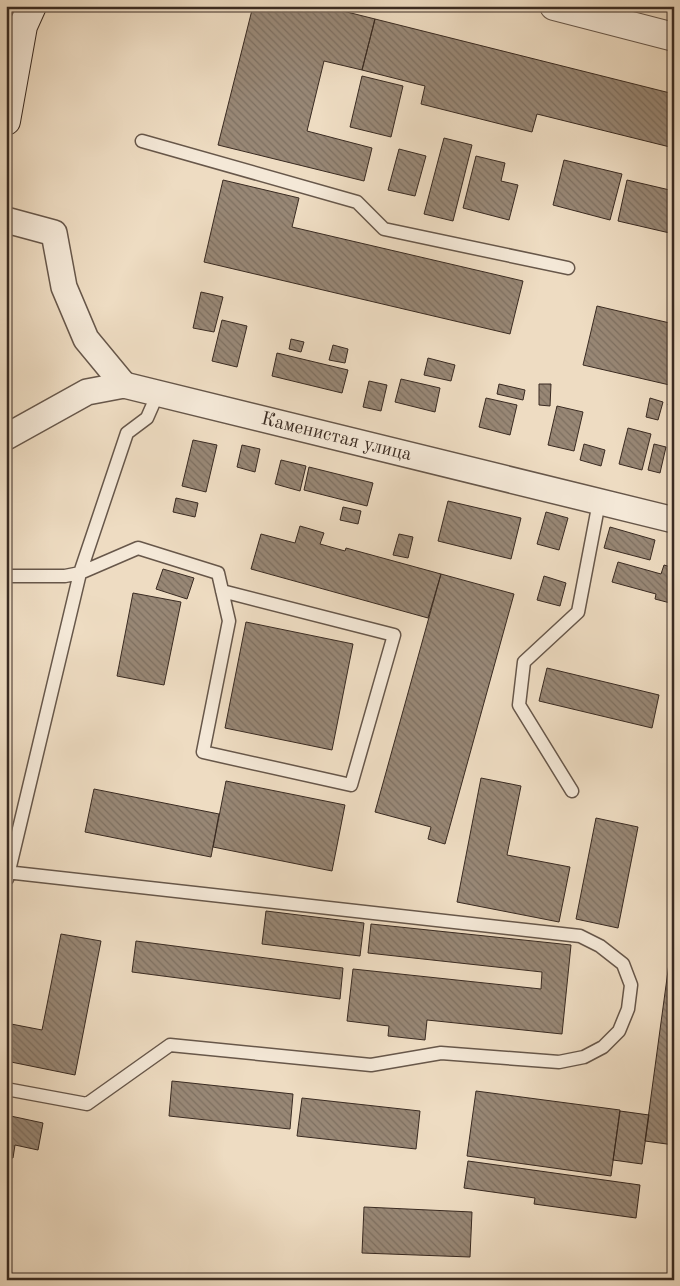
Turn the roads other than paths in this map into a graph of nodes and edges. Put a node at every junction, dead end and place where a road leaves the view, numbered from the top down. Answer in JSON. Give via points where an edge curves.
{"nodes":[{"id":1,"x":554,"y":6,"type":"edge"},
{"id":2,"x":25,"y":13,"type":"edge"},
{"id":3,"x":674,"y":37,"type":"edge"},
{"id":4,"x":6,"y":121,"type":"edge"},
{"id":5,"x":142,"y":141,"type":"dead end"},
{"id":6,"x":6,"y":220,"type":"edge"},
{"id":7,"x":568,"y":268,"type":"dead end"},
{"id":8,"x":124,"y":385,"type":"junction"},
{"id":9,"x":158,"y":393,"type":"junction"},
{"id":10,"x":6,"y":437,"type":"edge"},
{"id":11,"x":599,"y":502,"type":"junction"},
{"id":12,"x":674,"y":520,"type":"edge"},
{"id":13,"x":80,"y":573,"type":"junction"},
{"id":14,"x":6,"y":576,"type":"edge"},
{"id":15,"x":222,"y":591,"type":"junction"},
{"id":16,"x":572,"y":791,"type":"dead end"},
{"id":17,"x":7,"y":873,"type":"edge"},
{"id":18,"x":6,"y":1089,"type":"edge"}],
"edges":[{"from":1,"to":3,"type":"street"},
{"from":2,"to":4,"type":"street"},
{"from":5,"to":7,"type":"lane","via":[[357,202],[384,229]]},
{"from":6,"to":8,"type":"street","via":[[54,233],[64,287],[86,339]]},
{"from":8,"to":9,"type":"street","name":"Каменистая улица"},
{"from":8,"to":10,"type":"street","name":"Каменистая улица","via":[[87,392]]},
{"from":9,"to":11,"type":"street","name":"Каменистая улица"},
{"from":9,"to":13,"type":"lane","via":[[147,418],[126,433]]},
{"from":11,"to":12,"type":"street","name":"Каменистая улица"},
{"from":11,"to":16,"type":"lane","via":[[578,612],[524,662],[519,705]]},
{"from":13,"to":14,"type":"lane"},
{"from":13,"to":15,"type":"lane","via":[[138,548],[218,573]]},
{"from":13,"to":17,"type":"lane"},
{"from":15,"to":15,"type":"lane","via":[[229,621],[203,752],[351,785],[394,635]]},
{"from":17,"to":18,"type":"lane","via":[[580,936],[600,946],[623,964],[631,985],[628,1009],[619,1032],[603,1048],[584,1057],[559,1062],[441,1053],[371,1065],[170,1044],[87,1104]]}]}
